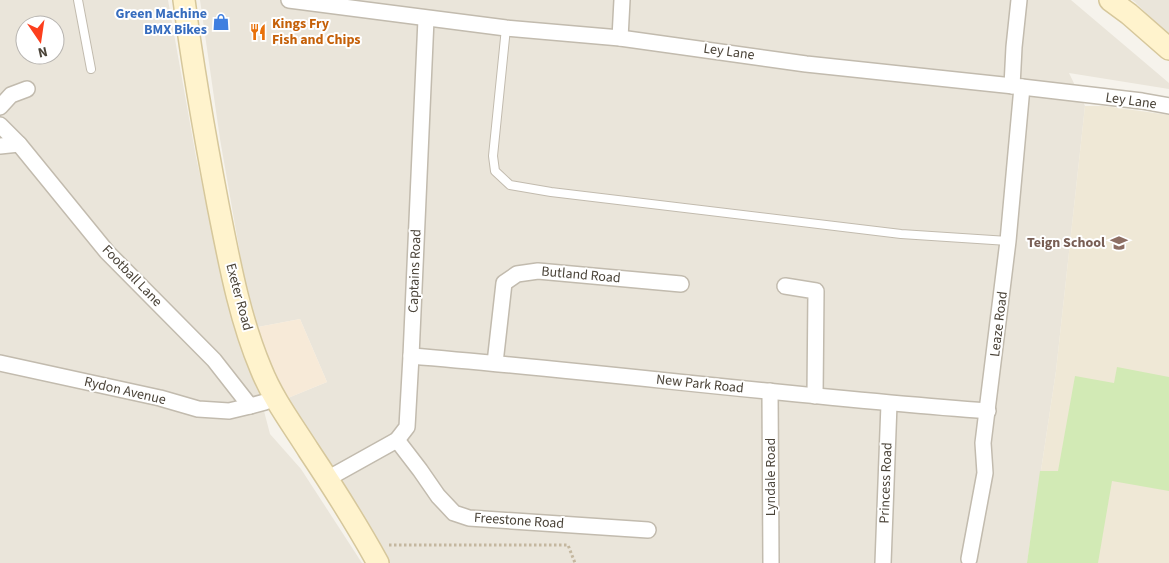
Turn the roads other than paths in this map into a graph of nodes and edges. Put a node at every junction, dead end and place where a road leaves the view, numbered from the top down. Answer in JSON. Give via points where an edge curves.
{"nodes":[{"id":1,"x":78,"y":0,"type":"edge"},
{"id":2,"x":184,"y":0,"type":"edge"},
{"id":3,"x":289,"y":0,"type":"edge"},
{"id":4,"x":622,"y":0,"type":"edge"},
{"id":5,"x":1019,"y":0,"type":"edge"},
{"id":6,"x":1110,"y":0,"type":"edge"},
{"id":7,"x":426,"y":19,"type":"junction"},
{"id":8,"x":506,"y":28,"type":"junction"},
{"id":9,"x":620,"y":38,"type":"junction"},
{"id":10,"x":1169,"y":49,"type":"edge"},
{"id":11,"x":91,"y":69,"type":"dead end"},
{"id":12,"x":1017,"y":86,"type":"junction"},
{"id":13,"x":27,"y":88,"type":"dead end"},
{"id":14,"x":1169,"y":106,"type":"edge"},
{"id":15,"x":0,"y":107,"type":"edge"},
{"id":16,"x":0,"y":125,"type":"edge"},
{"id":17,"x":19,"y":144,"type":"junction"},
{"id":18,"x":0,"y":146,"type":"edge"},
{"id":19,"x":1008,"y":241,"type":"junction"},
{"id":20,"x":681,"y":284,"type":"dead end"},
{"id":21,"x":786,"y":286,"type":"dead end"},
{"id":22,"x":412,"y":356,"type":"junction"},
{"id":23,"x":0,"y":363,"type":"edge"},
{"id":24,"x":495,"y":363,"type":"junction"},
{"id":25,"x":770,"y":392,"type":"junction"},
{"id":26,"x":815,"y":396,"type":"junction"},
{"id":27,"x":274,"y":398,"type":"junction"},
{"id":28,"x":889,"y":404,"type":"junction"},
{"id":29,"x":250,"y":406,"type":"junction"},
{"id":30,"x":988,"y":411,"type":"junction"},
{"id":31,"x":397,"y":440,"type":"junction"},
{"id":32,"x":328,"y":479,"type":"junction"},
{"id":33,"x":648,"y":530,"type":"dead end"},
{"id":34,"x":373,"y":554,"type":"edge"},
{"id":35,"x":969,"y":559,"type":"dead end"},
{"id":36,"x":771,"y":563,"type":"edge"},
{"id":37,"x":883,"y":563,"type":"edge"}],
"edges":[{"from":1,"to":11,"type":"lane"},
{"from":2,"to":27,"type":"main road","name":"Exeter Road","via":[[193,68],[229,264],[248,333]]},
{"from":3,"to":7,"type":"street","name":"Ley Lane"},
{"from":4,"to":9,"type":"street"},
{"from":5,"to":12,"type":"street","name":"Leaze Road"},
{"from":6,"to":10,"type":"main road"},
{"from":7,"to":8,"type":"street","name":"Ley Lane"},
{"from":7,"to":22,"type":"street","name":"Captains Road"},
{"from":8,"to":9,"type":"street","name":"Ley Lane"},
{"from":8,"to":19,"type":"lane","via":[[493,156],[495,172],[510,185],[791,222]]},
{"from":9,"to":12,"type":"street","name":"Ley Lane","via":[[806,64]]},
{"from":12,"to":14,"type":"street","name":"Ley Lane"},
{"from":12,"to":19,"type":"street","name":"Leaze Road"},
{"from":13,"to":15,"type":"street","via":[[11,95]]},
{"from":16,"to":17,"type":"street","name":"Football Lane"},
{"from":17,"to":18,"type":"street"},
{"from":17,"to":29,"type":"street","name":"Football Lane","via":[[107,252],[214,360]]},
{"from":19,"to":30,"type":"street","name":"Leaze Road"},
{"from":20,"to":24,"type":"street","name":"Butland Road","via":[[538,271],[517,274],[504,283]]},
{"from":21,"to":26,"type":"street","via":[[816,291]]},
{"from":22,"to":24,"type":"street","name":"New Park Road"},
{"from":22,"to":31,"type":"street","name":"Captains Road","via":[[406,427]]},
{"from":23,"to":29,"type":"street","name":"Rydon Avenue","via":[[198,409],[229,411]]},
{"from":24,"to":25,"type":"street","name":"New Park Road"},
{"from":25,"to":26,"type":"street","name":"New Park Road"},
{"from":25,"to":36,"type":"street","name":"Lyndale Road"},
{"from":26,"to":28,"type":"street","name":"New Park Road"},
{"from":27,"to":29,"type":"street"},
{"from":27,"to":32,"type":"main road","name":"Exeter Road"},
{"from":28,"to":30,"type":"street","name":"New Park Road"},
{"from":28,"to":37,"type":"street","name":"Princess Road"},
{"from":30,"to":35,"type":"street","name":"Leaze Road","via":[[983,443],[985,473]]},
{"from":31,"to":32,"type":"street"},
{"from":31,"to":33,"type":"street","name":"Freestone Road","via":[[454,513],[469,518]]},
{"from":32,"to":34,"type":"main road","name":"Exeter Road"}]}
